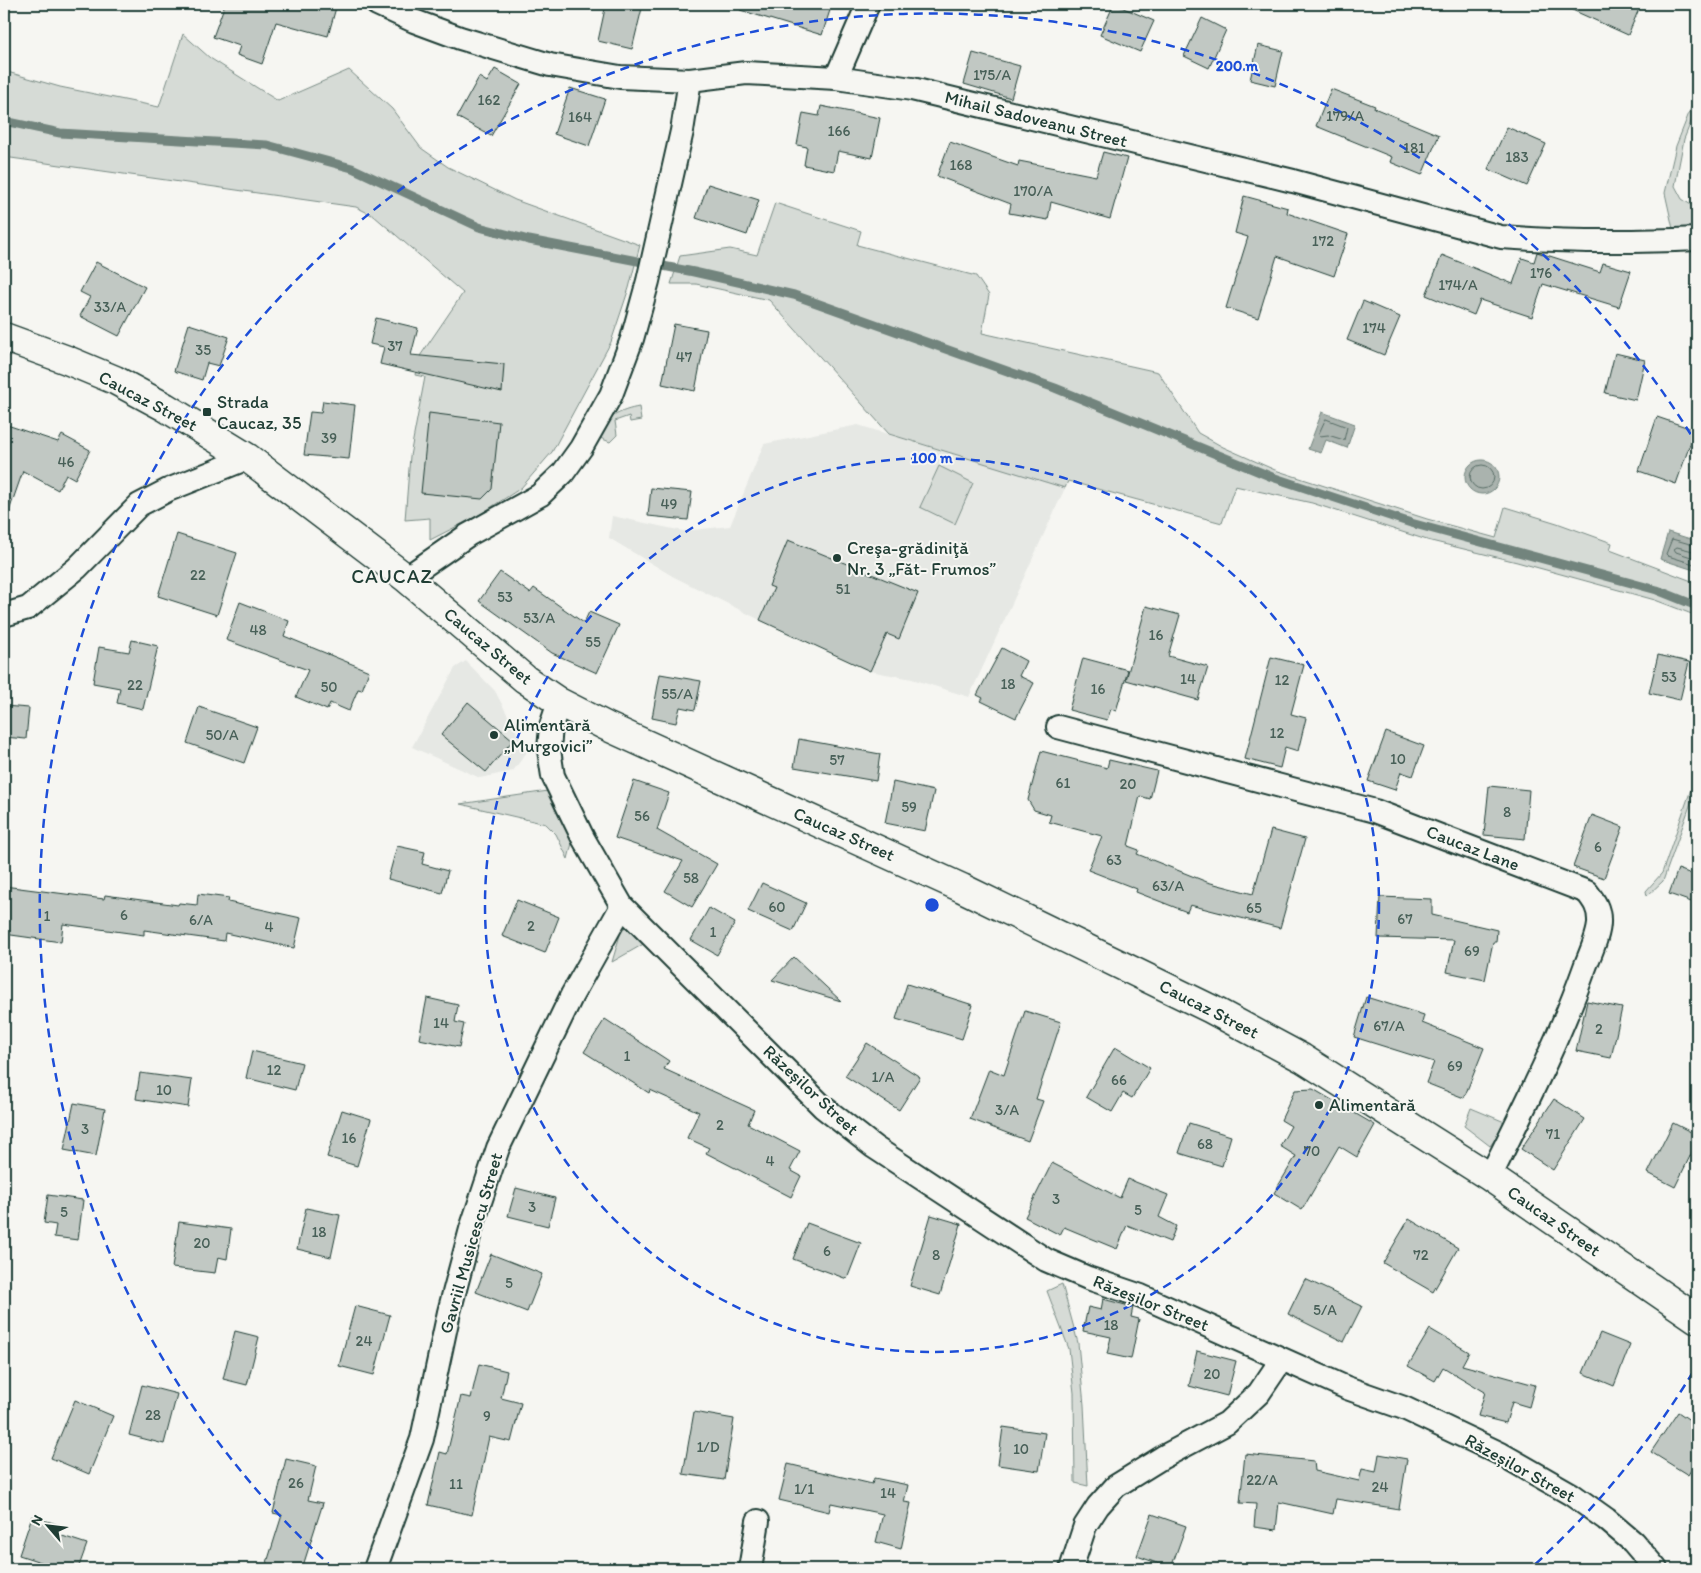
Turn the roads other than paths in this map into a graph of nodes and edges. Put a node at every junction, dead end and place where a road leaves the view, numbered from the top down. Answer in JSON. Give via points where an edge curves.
{"nodes":[{"id":1,"x":377,"y":4,"type":"edge"},
{"id":2,"x":868,"y":4,"type":"edge"},
{"id":3,"x":836,"y":78,"type":"junction"},
{"id":4,"x":690,"y":80,"type":"junction"},
{"id":5,"x":1697,"y":239,"type":"edge"},
{"id":6,"x":4,"y":336,"type":"edge"},
{"id":7,"x":248,"y":458,"type":"junction"},
{"id":8,"x":406,"y":578,"type":"junction"},
{"id":9,"x":4,"y":615,"type":"edge"},
{"id":10,"x":559,"y":702,"type":"junction"},
{"id":11,"x":1058,"y":727,"type":"dead end"},
{"id":12,"x":622,"y":906,"type":"junction"},
{"id":13,"x":1490,"y":1177,"type":"junction"},
{"id":14,"x":1697,"y":1319,"type":"edge"},
{"id":15,"x":1282,"y":1359,"type":"junction"},
{"id":16,"x":758,"y":1521,"type":"dead end"},
{"id":17,"x":375,"y":1569,"type":"edge"},
{"id":18,"x":750,"y":1569,"type":"edge"},
{"id":19,"x":1071,"y":1569,"type":"edge"},
{"id":20,"x":1656,"y":1569,"type":"edge"}],
"edges":[{"from":1,"to":4,"type":"street","name":"Mihail Sadoveanu Street","via":[[460,38],[550,65],[620,77]]},
{"from":2,"to":3,"type":"street"},
{"from":3,"to":4,"type":"street","name":"Mihail Sadoveanu Street","via":[[746,73]]},
{"from":3,"to":5,"type":"street","name":"Mihail Sadoveanu Street","via":[[931,93],[1293,181],[1501,237],[1534,240]]},
{"from":4,"to":8,"type":"street","via":[[682,131],[632,339],[611,395],[581,448],[563,473],[540,495],[468,535]]},
{"from":6,"to":7,"type":"street","name":"Caucaz Street","via":[[115,380]]},
{"from":7,"to":8,"type":"street","name":"Caucaz Street"},
{"from":7,"to":9,"type":"street","via":[[168,490],[139,506],[77,568],[28,608]]},
{"from":8,"to":10,"type":"street","name":"Caucaz Street","via":[[525,679]]},
{"from":10,"to":12,"type":"street","name":"Răzeșilor Street","via":[[551,726],[549,750],[553,776]]},
{"from":10,"to":13,"type":"street","name":"Caucaz Street","via":[[962,888],[1211,1008],[1302,1058]]},
{"from":11,"to":13,"type":"street","name":"Caucaz Lane","via":[[1375,811],[1587,892],[1597,905],[1599,921],[1590,954],[1574,999]]},
{"from":12,"to":15,"type":"street","name":"Răzeșilor Street","via":[[823,1107],[874,1147],[1046,1260],[1141,1296]]},
{"from":12,"to":17,"type":"street","name":"Gavriil Musicescu Street","via":[[572,995],[498,1148],[449,1312],[422,1438]]},
{"from":13,"to":14,"type":"street","name":"Caucaz Street"},
{"from":15,"to":19,"type":"street","via":[[1259,1394],[1227,1423],[1116,1486],[1086,1526]]},
{"from":15,"to":20,"type":"street","name":"Răzeșilor Street","via":[[1346,1388],[1404,1408],[1517,1463],[1571,1494],[1606,1519],[1633,1542]]},
{"from":16,"to":18,"type":"street"}]}
